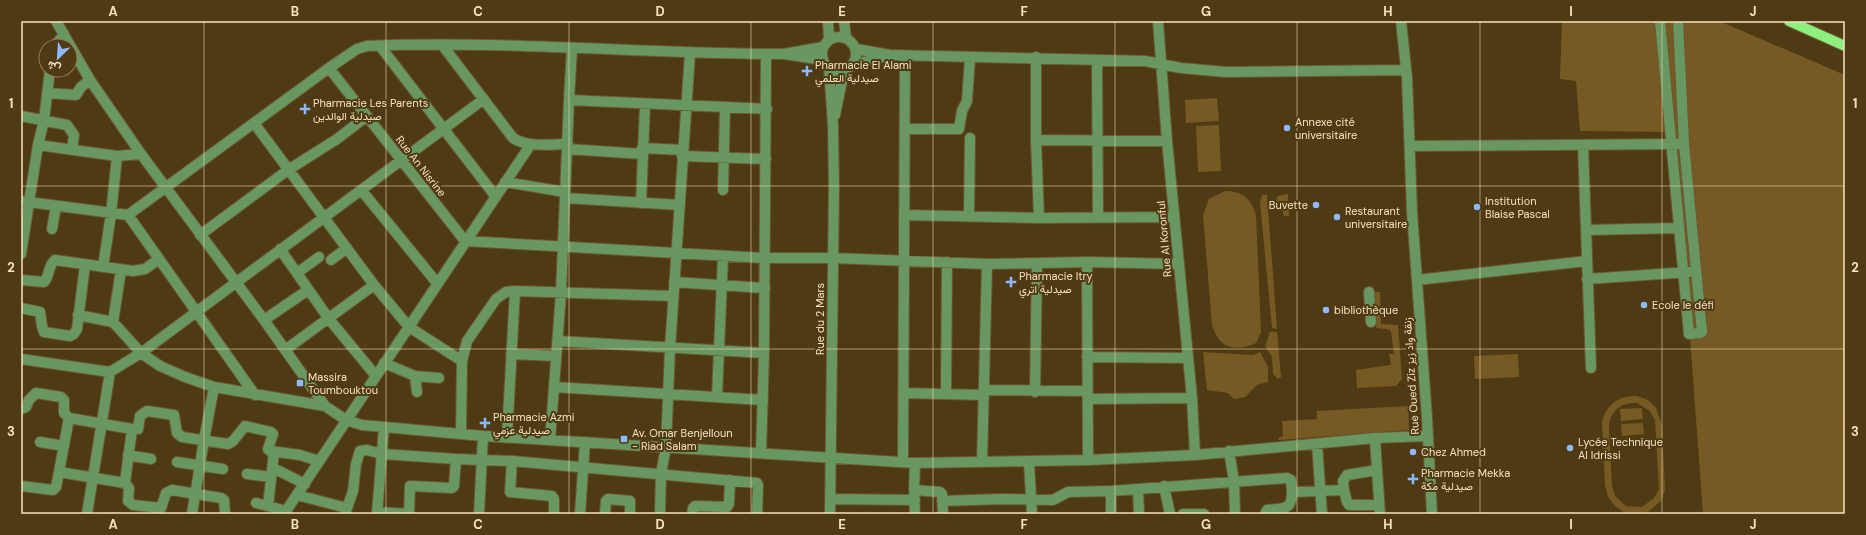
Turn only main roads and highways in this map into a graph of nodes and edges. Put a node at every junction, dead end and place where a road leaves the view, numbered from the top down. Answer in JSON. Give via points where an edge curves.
{"nodes":[{"id":1,"x":1789,"y":21,"type":"edge"},
{"id":2,"x":1845,"y":46,"type":"edge"}],
"edges":[{"from":1,"to":2,"type":"main road"}]}
